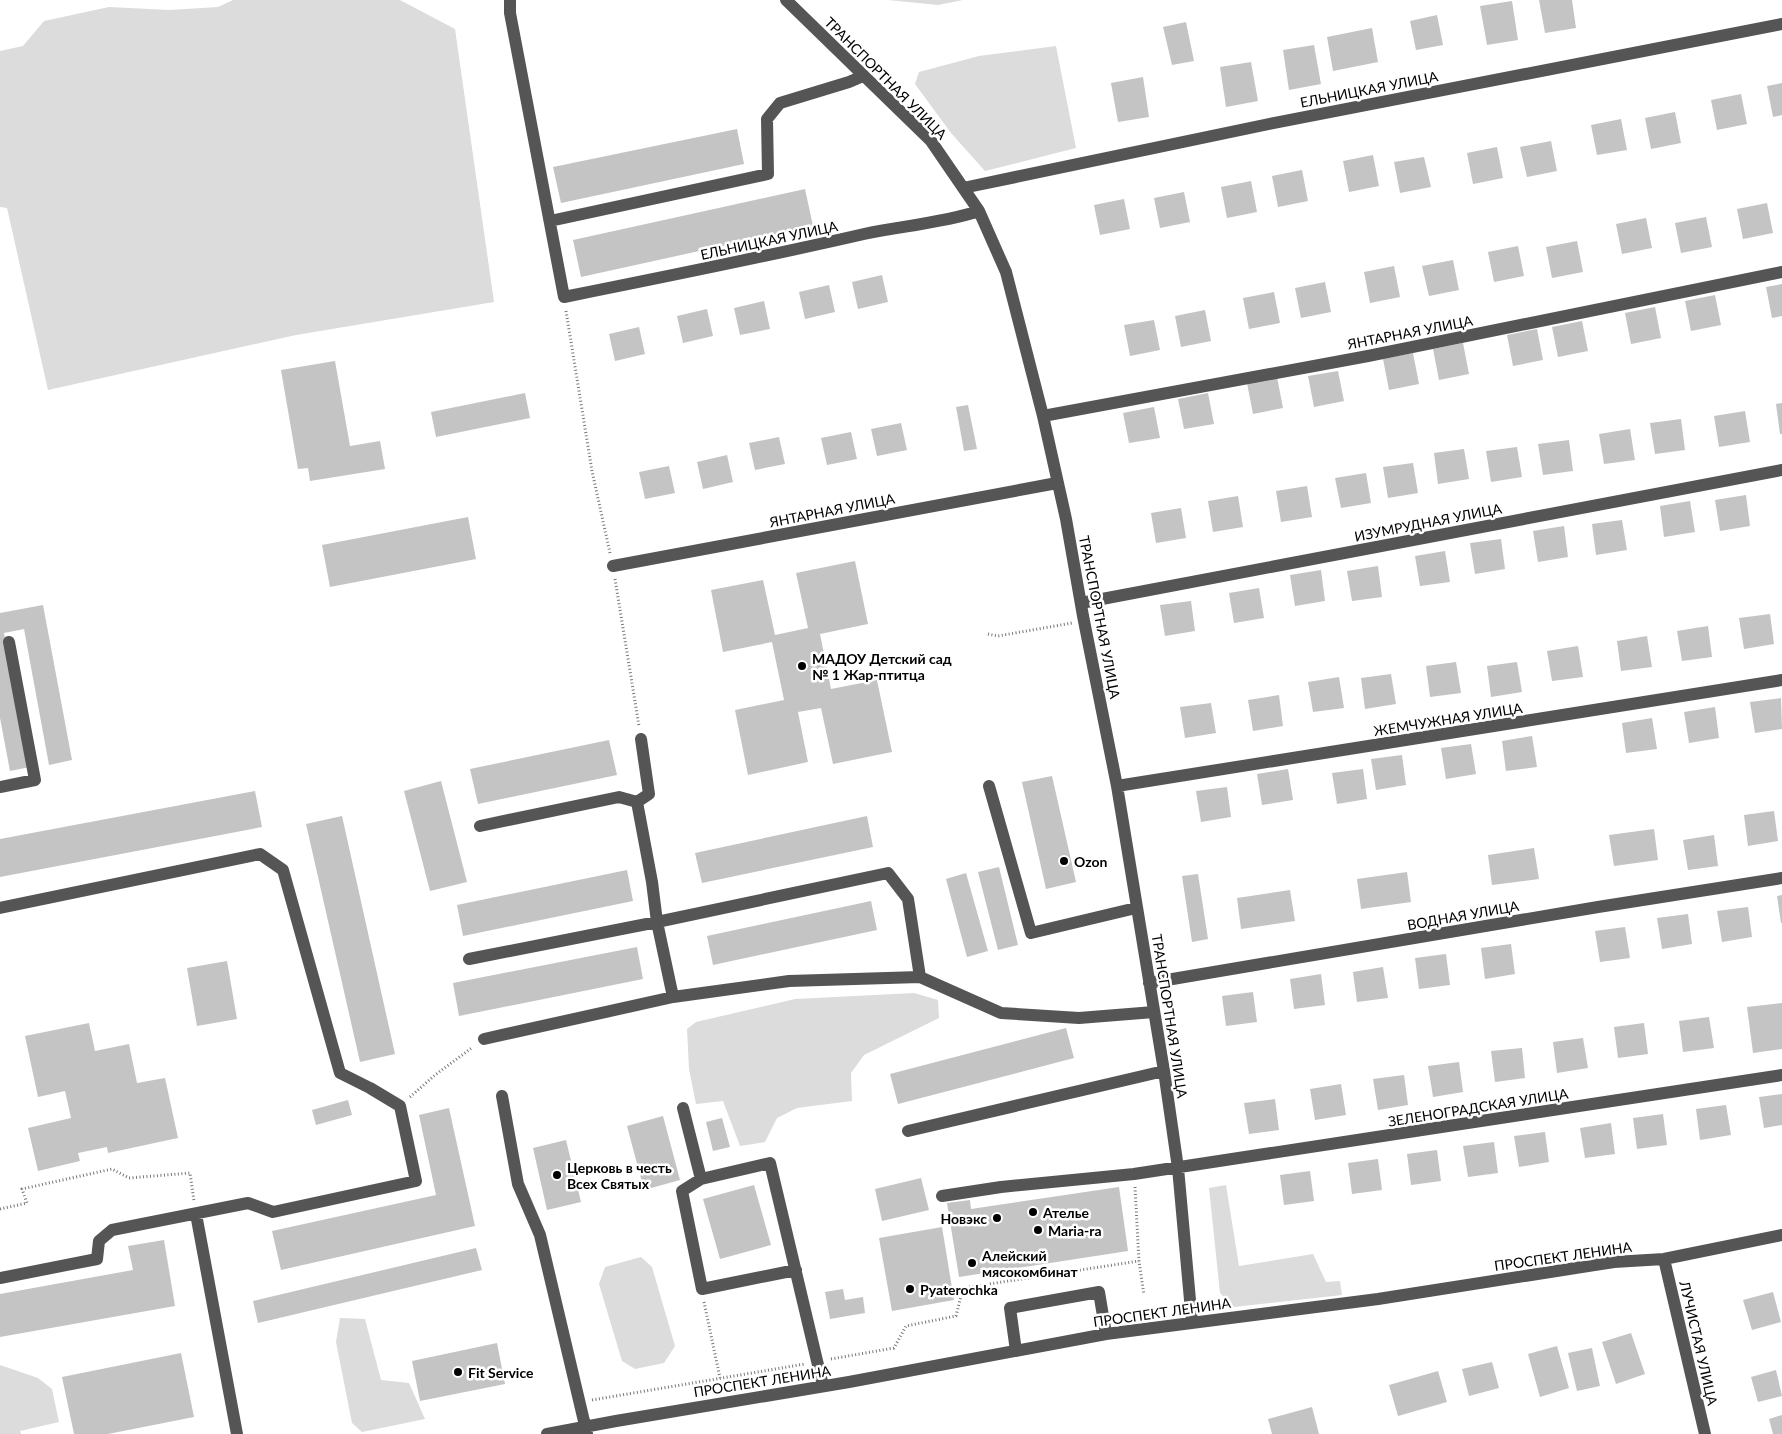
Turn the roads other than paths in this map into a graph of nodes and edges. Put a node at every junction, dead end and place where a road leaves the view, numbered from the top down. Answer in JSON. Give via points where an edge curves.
{"nodes":[{"id":1,"x":510,"y":0,"type":"edge"},
{"id":2,"x":786,"y":0,"type":"edge"},
{"id":3,"x":1782,"y":24,"type":"edge"},
{"id":4,"x":863,"y":76,"type":"junction"},
{"id":5,"x":964,"y":188,"type":"junction"},
{"id":6,"x":979,"y":211,"type":"junction"},
{"id":7,"x":550,"y":221,"type":"junction"},
{"id":8,"x":1782,"y":272,"type":"edge"},
{"id":9,"x":1043,"y":416,"type":"junction"},
{"id":10,"x":1782,"y":470,"type":"edge"},
{"id":11,"x":1057,"y":483,"type":"junction"},
{"id":12,"x":613,"y":566,"type":"road end"},
{"id":13,"x":1080,"y":604,"type":"junction"},
{"id":14,"x":9,"y":642,"type":"dead end"},
{"id":15,"x":1782,"y":680,"type":"edge"},
{"id":16,"x":641,"y":739,"type":"road end"},
{"id":17,"x":989,"y":786,"type":"dead end"},
{"id":18,"x":1118,"y":786,"type":"junction"},
{"id":19,"x":0,"y":787,"type":"edge"},
{"id":20,"x":637,"y":802,"type":"junction"},
{"id":21,"x":480,"y":826,"type":"dead end"},
{"id":22,"x":1782,"y":878,"type":"edge"},
{"id":23,"x":0,"y":908,"type":"edge"},
{"id":24,"x":1136,"y":908,"type":"junction"},
{"id":25,"x":657,"y":922,"type":"junction"},
{"id":26,"x":469,"y":959,"type":"dead end"},
{"id":27,"x":920,"y":977,"type":"junction"},
{"id":28,"x":1149,"y":983,"type":"junction"},
{"id":29,"x":673,"y":996,"type":"junction"},
{"id":30,"x":1154,"y":1012,"type":"junction"},
{"id":31,"x":484,"y":1039,"type":"road end"},
{"id":32,"x":1164,"y":1071,"type":"junction"},
{"id":33,"x":1782,"y":1075,"type":"edge"},
{"id":34,"x":502,"y":1096,"type":"dead end"},
{"id":35,"x":683,"y":1108,"type":"dead end"},
{"id":36,"x":908,"y":1131,"type":"dead end"},
{"id":37,"x":1178,"y":1168,"type":"junction"},
{"id":38,"x":700,"y":1179,"type":"junction"},
{"id":39,"x":942,"y":1196,"type":"dead end"},
{"id":40,"x":196,"y":1214,"type":"junction"},
{"id":41,"x":1782,"y":1235,"type":"edge"},
{"id":42,"x":1664,"y":1259,"type":"junction"},
{"id":43,"x":796,"y":1270,"type":"junction"},
{"id":44,"x":0,"y":1278,"type":"edge"},
{"id":45,"x":1192,"y":1322,"type":"junction"},
{"id":46,"x":1106,"y":1334,"type":"junction"},
{"id":47,"x":1016,"y":1350,"type":"junction"},
{"id":48,"x":822,"y":1386,"type":"junction"},
{"id":49,"x":586,"y":1431,"type":"edge"},
{"id":50,"x":237,"y":1434,"type":"edge"},
{"id":51,"x":547,"y":1434,"type":"edge"},
{"id":52,"x":1705,"y":1434,"type":"edge"}],
"edges":[{"from":1,"to":7,"type":"street"},
{"from":2,"to":4,"type":"street","name":"ТРАНСПОРТНАЯ УЛИЦА"},
{"from":3,"to":5,"type":"street","name":"ЕЛЬНИЦКАЯ УЛИЦА","via":[[1269,124]]},
{"from":4,"to":5,"type":"street","name":"ТРАНСПОРТНАЯ УЛИЦА","via":[[931,141]]},
{"from":4,"to":7,"type":"street","via":[[780,103],[767,119],[768,174]]},
{"from":5,"to":6,"type":"street","name":"ТРАНСПОРТНАЯ УЛИЦА"},
{"from":6,"to":7,"type":"street","name":"ЕЛЬНИЦКАЯ УЛИЦА","via":[[564,297]]},
{"from":6,"to":9,"type":"street","name":"ТРАНСПОРТНАЯ УЛИЦА","via":[[1006,272]]},
{"from":8,"to":9,"type":"street","name":"ЯНТАРНАЯ УЛИЦА","via":[[1368,356]]},
{"from":9,"to":11,"type":"street","name":"ТРАНСПОРТНАЯ УЛИЦА"},
{"from":10,"to":13,"type":"street","name":"ИЗУМРУДНАЯ УЛИЦА"},
{"from":11,"to":12,"type":"street","name":"ЯНТАРНАЯ УЛИЦА"},
{"from":11,"to":13,"type":"street","name":"ТРАНСПОРТНАЯ УЛИЦА"},
{"from":13,"to":18,"type":"street","name":"ТРАНСПОРТНАЯ УЛИЦА"},
{"from":14,"to":19,"type":"street","via":[[35,780]]},
{"from":15,"to":18,"type":"street","name":"ЖЕМЧУЖНАЯ УЛИЦА"},
{"from":16,"to":20,"type":"street","via":[[649,794]]},
{"from":17,"to":24,"type":"street","via":[[1031,933]]},
{"from":18,"to":24,"type":"street","name":"ТРАНСПОРТНАЯ УЛИЦА"},
{"from":20,"to":21,"type":"street","via":[[619,797]]},
{"from":20,"to":25,"type":"street"},
{"from":22,"to":28,"type":"street","name":"ВОДНАЯ УЛИЦА"},
{"from":23,"to":40,"type":"street","via":[[260,854],[283,870],[340,1073],[400,1106],[416,1181],[273,1212],[248,1203]]},
{"from":24,"to":28,"type":"street","name":"ТРАНСПОРТНАЯ УЛИЦА"},
{"from":25,"to":26,"type":"street"},
{"from":25,"to":27,"type":"street","via":[[888,873],[908,899]]},
{"from":25,"to":29,"type":"street"},
{"from":27,"to":29,"type":"street","via":[[789,981]]},
{"from":27,"to":30,"type":"street","via":[[1001,1012],[1079,1018]]},
{"from":28,"to":30,"type":"street","name":"ТРАНСПОРТНАЯ УЛИЦА"},
{"from":29,"to":31,"type":"street"},
{"from":30,"to":32,"type":"street","name":"ТРАНСПОРТНАЯ УЛИЦА"},
{"from":32,"to":36,"type":"street"},
{"from":32,"to":37,"type":"street","name":"ТРАНСПОРТНАЯ УЛИЦА"},
{"from":33,"to":37,"type":"street","name":"ЗЕЛЕНОГРАДСКАЯ УЛИЦА"},
{"from":34,"to":49,"type":"street","via":[[518,1184],[540,1235]]},
{"from":35,"to":38,"type":"street"},
{"from":37,"to":39,"type":"street","name":"ЗЕЛЕНОГРАДСКАЯ УЛИЦА"},
{"from":37,"to":45,"type":"street","name":"ТРАНСПОРТНАЯ УЛИЦА"},
{"from":38,"to":43,"type":"street","via":[[770,1164]]},
{"from":38,"to":43,"type":"street","via":[[682,1191],[702,1289]]},
{"from":40,"to":44,"type":"street","via":[[112,1230],[98,1241],[97,1260]]},
{"from":40,"to":50,"type":"street"},
{"from":41,"to":42,"type":"street","name":"ПРОСПЕКТ ЛЕНИНА"},
{"from":42,"to":45,"type":"street","name":"ПРОСПЕКТ ЛЕНИНА","via":[[1614,1262],[1378,1299]]},
{"from":42,"to":52,"type":"street","name":"ЛУЧИСТАЯ УЛИЦА"},
{"from":43,"to":48,"type":"street"},
{"from":45,"to":46,"type":"street","name":"ПРОСПЕКТ ЛЕНИНА"},
{"from":46,"to":47,"type":"street","name":"ПРОСПЕКТ ЛЕНИНА"},
{"from":46,"to":47,"type":"street","via":[[1099,1292],[1010,1308]]},
{"from":47,"to":48,"type":"street","name":"ПРОСПЕКТ ЛЕНИНА"},
{"from":48,"to":49,"type":"street","name":"ПРОСПЕКТ ЛЕНИНА"},
{"from":49,"to":51,"type":"street","name":"ПРОСПЕКТ ЛЕНИНА"}]}
